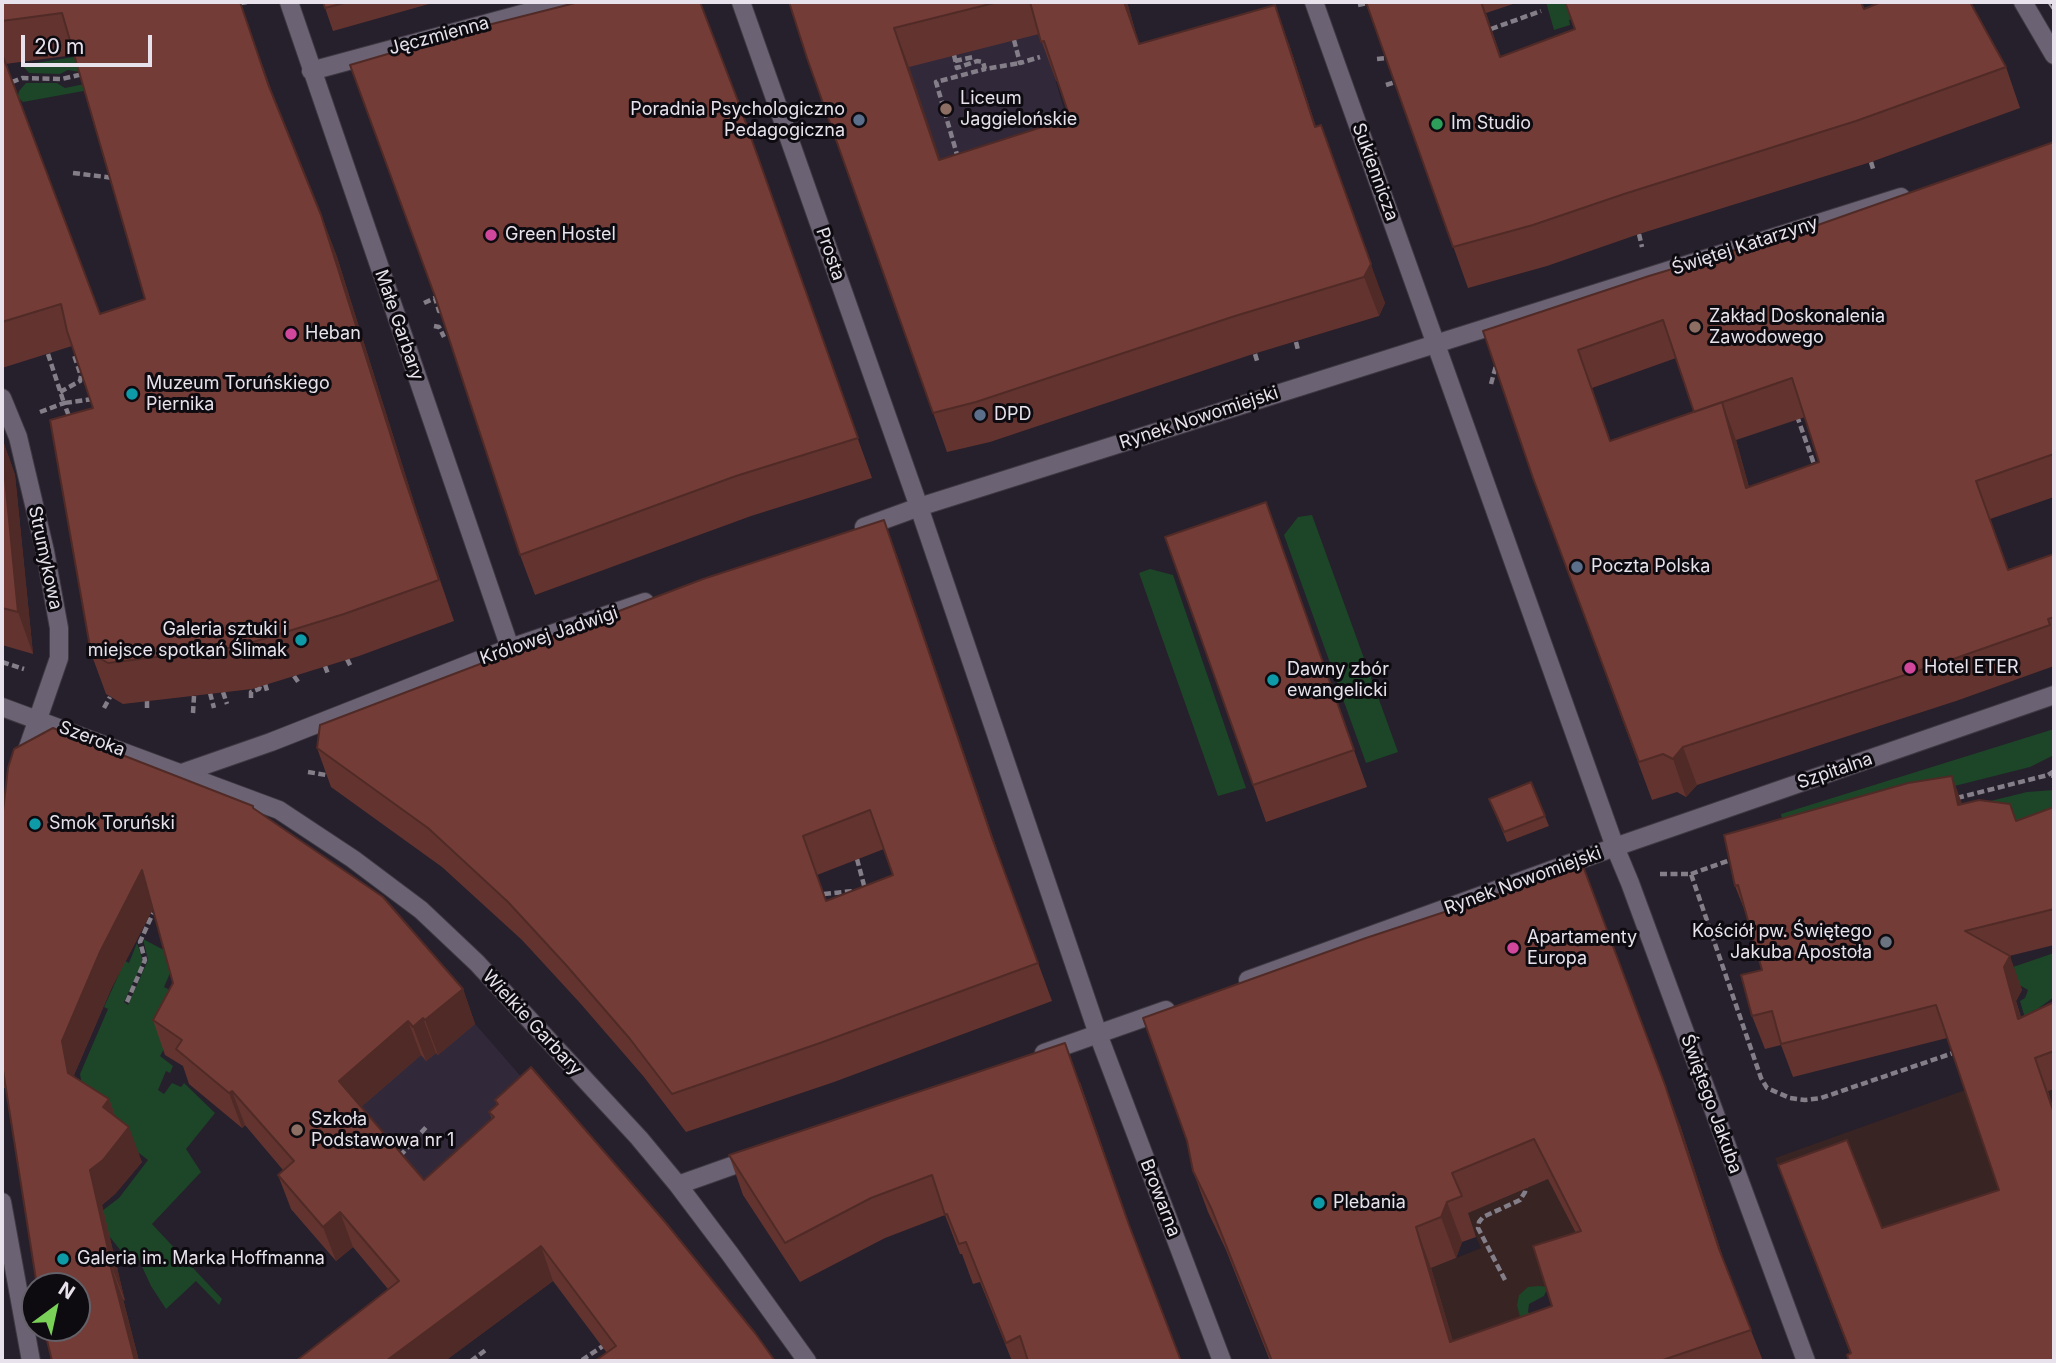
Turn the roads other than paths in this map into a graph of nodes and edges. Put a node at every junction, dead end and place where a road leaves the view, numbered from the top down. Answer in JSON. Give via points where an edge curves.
{"nodes":[{"id":1,"x":289,"y":2,"type":"edge"},
{"id":2,"x":566,"y":2,"type":"edge"},
{"id":3,"x":741,"y":2,"type":"edge"},
{"id":4,"x":1314,"y":2,"type":"edge"},
{"id":5,"x":2023,"y":2,"type":"edge"},
{"id":6,"x":2054,"y":55,"type":"edge"},
{"id":7,"x":311,"y":71,"type":"junction"},
{"id":8,"x":1922,"y":190,"type":"edge"},
{"id":9,"x":1436,"y":343,"type":"junction"},
{"id":10,"x":2,"y":398,"type":"edge"},
{"id":11,"x":919,"y":507,"type":"junction"},
{"id":12,"x":844,"y":534,"type":"edge"},
{"id":13,"x":659,"y":597,"type":"edge"},
{"id":14,"x":510,"y":648,"type":"junction"},
{"id":15,"x":2054,"y":695,"type":"edge"},
{"id":16,"x":2,"y":707,"type":"edge"},
{"id":17,"x":38,"y":719,"type":"junction"},
{"id":18,"x":182,"y":773,"type":"junction"},
{"id":19,"x":17,"y":778,"type":"edge"},
{"id":20,"x":1615,"y":847,"type":"junction"},
{"id":21,"x":1228,"y":987,"type":"edge"},
{"id":22,"x":1177,"y":1006,"type":"edge"},
{"id":23,"x":1098,"y":1034,"type":"junction"},
{"id":24,"x":1025,"y":1060,"type":"edge"},
{"id":25,"x":770,"y":1152,"type":"edge"},
{"id":26,"x":678,"y":1185,"type":"junction"},
{"id":27,"x":2,"y":1202,"type":"edge"},
{"id":28,"x":31,"y":1361,"type":"edge"},
{"id":29,"x":807,"y":1361,"type":"edge"},
{"id":30,"x":1222,"y":1361,"type":"edge"},
{"id":31,"x":1805,"y":1361,"type":"edge"}],
"edges":[{"from":1,"to":7,"type":"street","name":"Małe Garbary"},
{"from":2,"to":7,"type":"street","name":"Jęczmienna"},
{"from":3,"to":11,"type":"street","name":"Prosta"},
{"from":4,"to":9,"type":"street","name":"Sukiennicza"},
{"from":5,"to":6,"type":"street"},
{"from":7,"to":14,"type":"street","name":"Małe Garbary"},
{"from":8,"to":9,"type":"street","name":"Świętej Katarzyny"},
{"from":9,"to":11,"type":"street","name":"Rynek Nowomiejski"},
{"from":9,"to":20,"type":"street","name":"Rynek Nowomiejski"},
{"from":10,"to":17,"type":"street","name":"Strumykowa","via":[[18,437],[59,628],[59,658]]},
{"from":11,"to":12,"type":"street"},
{"from":11,"to":23,"type":"street"},
{"from":13,"to":14,"type":"street","name":"Królowej Jadwigi"},
{"from":14,"to":18,"type":"street","name":"Królowej Jadwigi"},
{"from":15,"to":20,"type":"street","name":"Szpitalna"},
{"from":16,"to":17,"type":"street","name":"Szeroka"},
{"from":17,"to":18,"type":"street","name":"Szeroka"},
{"from":17,"to":19,"type":"street","name":"Strumykowa"},
{"from":18,"to":26,"type":"street","name":"Wielkie Garbary","via":[[279,810],[421,910],[468,954]]},
{"from":20,"to":21,"type":"street","name":"Rynek Nowomiejski"},
{"from":20,"to":31,"type":"street","name":"Świętego Jakuba"},
{"from":22,"to":23,"type":"street"},
{"from":23,"to":24,"type":"street"},
{"from":23,"to":30,"type":"street","name":"Browarna"},
{"from":25,"to":26,"type":"street"},
{"from":26,"to":29,"type":"street","name":"Wielkie Garbary"},
{"from":27,"to":28,"type":"street"}]}
